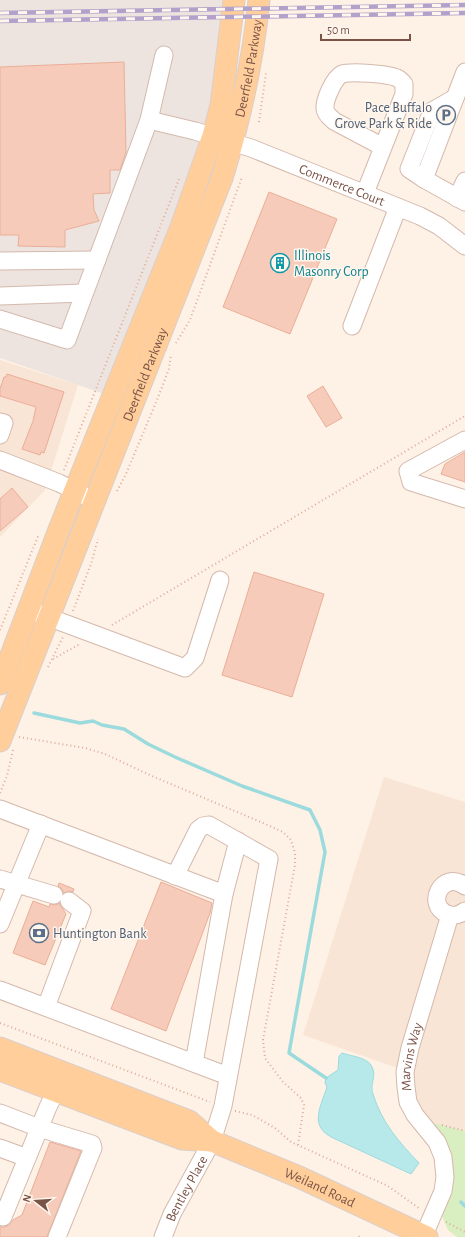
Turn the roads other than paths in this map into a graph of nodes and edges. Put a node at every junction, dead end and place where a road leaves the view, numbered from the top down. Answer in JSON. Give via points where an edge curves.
{"nodes":[{"id":1,"x":234,"y":0,"type":"edge"},
{"id":2,"x":260,"y":0,"type":"edge"},
{"id":3,"x":164,"y":55,"type":"dead end"},
{"id":4,"x":465,"y":72,"type":"edge"},
{"id":5,"x":149,"y":120,"type":"junction"},
{"id":6,"x":213,"y":136,"type":"junction"},
{"id":7,"x":233,"y":142,"type":"junction"},
{"id":8,"x":383,"y":147,"type":"junction"},
{"id":9,"x":465,"y":181,"type":"edge"},
{"id":10,"x":365,"y":193,"type":"junction"},
{"id":11,"x":461,"y":200,"type":"edge"},
{"id":12,"x":398,"y":207,"type":"junction"},
{"id":13,"x":465,"y":246,"type":"edge"},
{"id":14,"x":97,"y":260,"type":"junction"},
{"id":15,"x":0,"y":261,"type":"edge"},
{"id":16,"x":84,"y":293,"type":"junction"},
{"id":17,"x":0,"y":296,"type":"edge"},
{"id":18,"x":0,"y":319,"type":"edge"},
{"id":19,"x":352,"y":326,"type":"dead end"},
{"id":20,"x":0,"y":422,"type":"edge"},
{"id":21,"x":0,"y":435,"type":"edge"},
{"id":22,"x":465,"y":440,"type":"edge"},
{"id":23,"x":0,"y":460,"type":"edge"},
{"id":24,"x":67,"y":487,"type":"junction"},
{"id":25,"x":465,"y":498,"type":"edge"},
{"id":26,"x":95,"y":501,"type":"junction"},
{"id":27,"x":220,"y":580,"type":"dead end"},
{"id":28,"x":29,"y":610,"type":"junction"},
{"id":29,"x":49,"y":618,"type":"junction"},
{"id":30,"x":0,"y":684,"type":"edge"},
{"id":31,"x":11,"y":741,"type":"edge"},
{"id":32,"x":0,"y":808,"type":"edge"},
{"id":33,"x":41,"y":824,"type":"junction"},
{"id":34,"x":238,"y":841,"type":"junction"},
{"id":35,"x":175,"y":876,"type":"junction"},
{"id":36,"x":0,"y":879,"type":"edge"},
{"id":37,"x":16,"y":884,"type":"junction"},
{"id":38,"x":465,"y":886,"type":"edge"},
{"id":39,"x":224,"y":894,"type":"junction"},
{"id":40,"x":458,"y":913,"type":"edge"},
{"id":41,"x":0,"y":924,"type":"edge"},
{"id":42,"x":0,"y":990,"type":"edge"},
{"id":43,"x":46,"y":1007,"type":"junction"},
{"id":44,"x":0,"y":1048,"type":"edge"},
{"id":45,"x":194,"y":1063,"type":"junction"},
{"id":46,"x":0,"y":1070,"type":"edge"},
{"id":47,"x":64,"y":1072,"type":"junction"},
{"id":48,"x":228,"y":1076,"type":"junction"},
{"id":49,"x":56,"y":1091,"type":"junction"},
{"id":50,"x":0,"y":1113,"type":"edge"},
{"id":51,"x":39,"y":1128,"type":"junction"},
{"id":52,"x":212,"y":1141,"type":"junction"},
{"id":53,"x":0,"y":1148,"type":"edge"},
{"id":54,"x":27,"y":1158,"type":"junction"},
{"id":55,"x":7,"y":1188,"type":"edge"},
{"id":56,"x":0,"y":1216,"type":"edge"},
{"id":57,"x":425,"y":1236,"type":"edge"},
{"id":58,"x":57,"y":1237,"type":"edge"},
{"id":59,"x":163,"y":1237,"type":"edge"}],
"edges":[{"from":1,"to":6,"type":"main road","name":"Deerfield Parkway","via":[[221,105]]},
{"from":2,"to":7,"type":"main road","name":"Deerfield Parkway","via":[[257,29]]},
{"from":3,"to":5,"type":"street"},
{"from":4,"to":11,"type":"street","via":[[424,179]]},
{"from":5,"to":6,"type":"street","name":"Commerce Court"},
{"from":5,"to":14,"type":"street"},
{"from":6,"to":7,"type":"street","name":"Commerce Court"},
{"from":6,"to":24,"type":"main road","name":"Deerfield Parkway","via":[[181,227]]},
{"from":7,"to":10,"type":"street","name":"Commerce Court"},
{"from":7,"to":26,"type":"main road","name":"Deerfield Parkway","via":[[200,237]]},
{"from":8,"to":8,"type":"street","via":[[404,94],[404,84],[398,78],[388,75],[342,74],[334,81],[326,98],[325,108],[328,115],[334,121]]},
{"from":8,"to":10,"type":"street"},
{"from":9,"to":11,"type":"street"},
{"from":10,"to":12,"type":"street","name":"Commerce Court"},
{"from":12,"to":13,"type":"street","name":"Commerce Court","via":[[439,226]]},
{"from":12,"to":19,"type":"street"},
{"from":14,"to":15,"type":"street"},
{"from":14,"to":16,"type":"street"},
{"from":16,"to":17,"type":"street"},
{"from":16,"to":18,"type":"street","via":[[67,340]]},
{"from":20,"to":21,"type":"street","via":[[4,423]]},
{"from":22,"to":25,"type":"street","via":[[408,471],[411,482]]},
{"from":23,"to":24,"type":"street"},
{"from":24,"to":26,"type":"street"},
{"from":24,"to":28,"type":"main road","name":"Deerfield Parkway"},
{"from":26,"to":29,"type":"main road","name":"Deerfield Parkway"},
{"from":27,"to":29,"type":"street","via":[[195,658],[185,668]]},
{"from":28,"to":29,"type":"street"},
{"from":28,"to":30,"type":"main road","name":"Deerfield Parkway"},
{"from":29,"to":31,"type":"main road","name":"Deerfield Parkway"},
{"from":32,"to":33,"type":"street"},
{"from":33,"to":35,"type":"street"},
{"from":33,"to":37,"type":"street"},
{"from":34,"to":35,"type":"street","via":[[209,825],[203,826],[198,830]]},
{"from":34,"to":39,"type":"street"},
{"from":34,"to":48,"type":"street","name":"Bentley Place","via":[[269,858]]},
{"from":35,"to":39,"type":"street"},
{"from":36,"to":37,"type":"street"},
{"from":37,"to":41,"type":"street"},
{"from":37,"to":43,"type":"street","via":[[61,898],[82,911]]},
{"from":38,"to":40,"type":"street","name":"Marvins Way","via":[[456,882],[445,884],[440,888],[436,898],[437,904],[445,913]]},
{"from":39,"to":45,"type":"street"},
{"from":40,"to":57,"type":"street","name":"Marvins Way","via":[[410,1048],[405,1072],[408,1102],[437,1142],[443,1157],[443,1191]]},
{"from":42,"to":43,"type":"street"},
{"from":43,"to":45,"type":"street"},
{"from":44,"to":47,"type":"main road","name":"Weiland Road"},
{"from":45,"to":48,"type":"street"},
{"from":46,"to":49,"type":"main road","name":"Weiland Road"},
{"from":47,"to":49,"type":"street"},
{"from":47,"to":52,"type":"main road","name":"Weiland Road","via":[[189,1121]]},
{"from":48,"to":52,"type":"street","name":"Bentley Place","via":[[223,1106]]},
{"from":49,"to":51,"type":"street"},
{"from":49,"to":52,"type":"main road","name":"Weiland Road","via":[[182,1139]]},
{"from":50,"to":51,"type":"street"},
{"from":51,"to":54,"type":"street"},
{"from":51,"to":58,"type":"street","via":[[89,1142],[93,1148]]},
{"from":52,"to":57,"type":"main road","name":"Weiland Road","via":[[299,1177]]},
{"from":52,"to":59,"type":"street","name":"Bentley Place","via":[[172,1214]]},
{"from":53,"to":54,"type":"street"},
{"from":54,"to":55,"type":"street"},
{"from":55,"to":56,"type":"street","via":[[3,1217]]}]}
